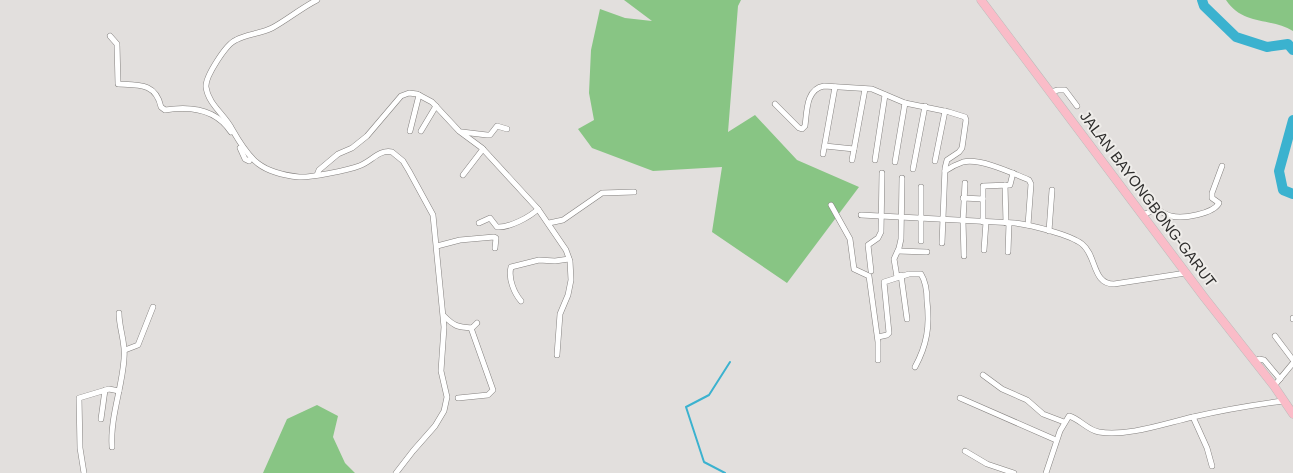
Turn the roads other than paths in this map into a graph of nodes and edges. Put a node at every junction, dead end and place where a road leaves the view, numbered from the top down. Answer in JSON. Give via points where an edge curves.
{"nodes":[{"id":1,"x":317,"y":0,"type":"edge"},
{"id":2,"x":982,"y":0,"type":"edge"},
{"id":3,"x":110,"y":36,"type":"dead end"},
{"id":4,"x":835,"y":87,"type":"junction"},
{"id":5,"x":865,"y":89,"type":"junction"},
{"id":6,"x":1051,"y":92,"type":"junction"},
{"id":7,"x":885,"y":95,"type":"junction"},
{"id":8,"x":419,"y":97,"type":"junction"},
{"id":9,"x":905,"y":102,"type":"junction"},
{"id":10,"x":775,"y":104,"type":"dead end"},
{"id":11,"x":925,"y":106,"type":"junction"},
{"id":12,"x":1077,"y":106,"type":"dead end"},
{"id":13,"x":435,"y":108,"type":"junction"},
{"id":14,"x":945,"y":111,"type":"junction"},
{"id":15,"x":507,"y":129,"type":"dead end"},
{"id":16,"x":410,"y":131,"type":"dead end"},
{"id":17,"x":421,"y":131,"type":"dead end"},
{"id":18,"x":461,"y":132,"type":"junction"},
{"id":19,"x":825,"y":146,"type":"junction"},
{"id":20,"x":854,"y":149,"type":"junction"},
{"id":21,"x":481,"y":151,"type":"junction"},
{"id":22,"x":823,"y":154,"type":"dead end"},
{"id":23,"x":251,"y":158,"type":"junction"},
{"id":24,"x":852,"y":160,"type":"dead end"},
{"id":25,"x":875,"y":160,"type":"dead end"},
{"id":26,"x":895,"y":162,"type":"dead end"},
{"id":27,"x":935,"y":162,"type":"dead end"},
{"id":28,"x":1222,"y":166,"type":"dead end"},
{"id":29,"x":913,"y":169,"type":"dead end"},
{"id":30,"x":945,"y":170,"type":"junction"},
{"id":31,"x":882,"y":172,"type":"dead end"},
{"id":32,"x":1013,"y":173,"type":"junction"},
{"id":33,"x":317,"y":175,"type":"junction"},
{"id":34,"x":463,"y":175,"type":"dead end"},
{"id":35,"x":902,"y":178,"type":"dead end"},
{"id":36,"x":965,"y":183,"type":"dead end"},
{"id":37,"x":1005,"y":185,"type":"junction"},
{"id":38,"x":921,"y":187,"type":"dead end"},
{"id":39,"x":1052,"y":190,"type":"dead end"},
{"id":40,"x":634,"y":192,"type":"dead end"},
{"id":41,"x":964,"y":198,"type":"junction"},
{"id":42,"x":983,"y":199,"type":"junction"},
{"id":43,"x":831,"y":205,"type":"dead end"},
{"id":44,"x":536,"y":212,"type":"junction"},
{"id":45,"x":861,"y":214,"type":"dead end"},
{"id":46,"x":881,"y":215,"type":"junction"},
{"id":47,"x":1143,"y":215,"type":"junction"},
{"id":48,"x":902,"y":217,"type":"junction"},
{"id":49,"x":921,"y":219,"type":"junction"},
{"id":50,"x":943,"y":220,"type":"junction"},
{"id":51,"x":963,"y":221,"type":"junction"},
{"id":52,"x":984,"y":222,"type":"junction"},
{"id":53,"x":479,"y":223,"type":"dead end"},
{"id":54,"x":549,"y":223,"type":"junction"},
{"id":55,"x":1007,"y":223,"type":"junction"},
{"id":56,"x":1028,"y":225,"type":"junction"},
{"id":57,"x":1049,"y":231,"type":"junction"},
{"id":58,"x":921,"y":241,"type":"dead end"},
{"id":59,"x":942,"y":243,"type":"dead end"},
{"id":60,"x":437,"y":246,"type":"junction"},
{"id":61,"x":496,"y":248,"type":"dead end"},
{"id":62,"x":984,"y":250,"type":"dead end"},
{"id":63,"x":898,"y":251,"type":"junction"},
{"id":64,"x":927,"y":252,"type":"dead end"},
{"id":65,"x":1008,"y":252,"type":"dead end"},
{"id":66,"x":964,"y":256,"type":"dead end"},
{"id":67,"x":569,"y":258,"type":"junction"},
{"id":68,"x":871,"y":271,"type":"dead end"},
{"id":69,"x":1186,"y":273,"type":"junction"},
{"id":70,"x":899,"y":276,"type":"junction"},
{"id":71,"x":521,"y":301,"type":"dead end"},
{"id":72,"x":153,"y":307,"type":"dead end"},
{"id":73,"x":119,"y":313,"type":"dead end"},
{"id":74,"x":443,"y":315,"type":"junction"},
{"id":75,"x":907,"y":319,"type":"dead end"},
{"id":76,"x":477,"y":323,"type":"dead end"},
{"id":77,"x":471,"y":328,"type":"junction"},
{"id":78,"x":1275,"y":336,"type":"dead end"},
{"id":79,"x":878,"y":337,"type":"junction"},
{"id":80,"x":125,"y":350,"type":"junction"},
{"id":81,"x":557,"y":355,"type":"dead end"},
{"id":82,"x":878,"y":360,"type":"dead end"},
{"id":83,"x":1255,"y":362,"type":"junction"},
{"id":84,"x":1293,"y":362,"type":"edge"},
{"id":85,"x":915,"y":366,"type":"dead end"},
{"id":86,"x":983,"y":375,"type":"dead end"},
{"id":87,"x":1280,"y":379,"type":"junction"},
{"id":88,"x":1274,"y":386,"type":"junction"},
{"id":89,"x":105,"y":390,"type":"junction"},
{"id":90,"x":119,"y":391,"type":"junction"},
{"id":91,"x":458,"y":398,"type":"dead end"},
{"id":92,"x":960,"y":398,"type":"dead end"},
{"id":93,"x":1284,"y":401,"type":"junction"},
{"id":94,"x":1293,"y":414,"type":"edge"},
{"id":95,"x":1193,"y":417,"type":"junction"},
{"id":96,"x":100,"y":419,"type":"dead end"},
{"id":97,"x":1064,"y":422,"type":"junction"},
{"id":98,"x":1056,"y":440,"type":"junction"},
{"id":99,"x":112,"y":447,"type":"dead end"},
{"id":100,"x":965,"y":451,"type":"dead end"},
{"id":101,"x":1212,"y":466,"type":"dead end"},
{"id":102,"x":84,"y":473,"type":"edge"},
{"id":103,"x":396,"y":473,"type":"edge"},
{"id":104,"x":1014,"y":473,"type":"edge"},
{"id":105,"x":1046,"y":473,"type":"edge"}],
"edges":[{"from":1,"to":23,"type":"street","via":[[271,28],[234,41],[207,79],[206,89],[215,106]]},
{"from":2,"to":6,"type":"main road","name":"JALAN BAYONGBONG-GARUT"},
{"from":3,"to":23,"type":"street","via":[[117,44],[118,84],[142,85],[154,90],[165,110],[180,107],[210,112],[227,126],[245,159],[249,161]]},
{"from":4,"to":5,"type":"street"},
{"from":4,"to":10,"type":"street","via":[[820,86],[810,95],[802,129]]},
{"from":4,"to":19,"type":"street"},
{"from":5,"to":7,"type":"street"},
{"from":5,"to":20,"type":"street"},
{"from":6,"to":12,"type":"street","via":[[1065,90]]},
{"from":6,"to":47,"type":"main road","name":"JALAN BAYONGBONG-GARUT"},
{"from":7,"to":9,"type":"street"},
{"from":7,"to":25,"type":"street"},
{"from":8,"to":13,"type":"street","via":[[432,102]]},
{"from":8,"to":16,"type":"street"},
{"from":8,"to":33,"type":"street","via":[[409,93],[401,96],[367,136],[338,154]]},
{"from":9,"to":11,"type":"street"},
{"from":9,"to":26,"type":"street"},
{"from":11,"to":14,"type":"street"},
{"from":11,"to":29,"type":"street"},
{"from":13,"to":17,"type":"street"},
{"from":13,"to":18,"type":"street"},
{"from":14,"to":27,"type":"street"},
{"from":14,"to":30,"type":"street","via":[[964,116],[966,120],[960,150],[947,160]]},
{"from":15,"to":18,"type":"street","via":[[497,126],[487,135]]},
{"from":18,"to":21,"type":"street"},
{"from":19,"to":20,"type":"street"},
{"from":19,"to":22,"type":"street"},
{"from":20,"to":24,"type":"street"},
{"from":21,"to":34,"type":"street"},
{"from":21,"to":44,"type":"street"},
{"from":23,"to":33,"type":"street","via":[[278,172],[298,177]]},
{"from":28,"to":47,"type":"street","via":[[1212,193],[1212,198],[1219,203],[1215,208],[1196,216],[1170,216],[1156,209]]},
{"from":30,"to":32,"type":"street","via":[[969,162]]},
{"from":30,"to":50,"type":"street"},
{"from":31,"to":46,"type":"street"},
{"from":32,"to":37,"type":"street","via":[[1010,185]]},
{"from":32,"to":56,"type":"street","via":[[1031,182]]},
{"from":33,"to":60,"type":"street","via":[[356,167],[380,153],[395,153],[432,210]]},
{"from":35,"to":48,"type":"street"},
{"from":36,"to":41,"type":"street"},
{"from":37,"to":42,"type":"street","via":[[984,185]]},
{"from":37,"to":55,"type":"street"},
{"from":38,"to":49,"type":"street"},
{"from":39,"to":57,"type":"street"},
{"from":40,"to":54,"type":"street","via":[[602,193],[563,220]]},
{"from":41,"to":42,"type":"street"},
{"from":41,"to":51,"type":"street"},
{"from":42,"to":52,"type":"street"},
{"from":43,"to":79,"type":"street","via":[[850,239],[854,269],[869,276]]},
{"from":44,"to":53,"type":"street","via":[[500,228],[490,218]]},
{"from":44,"to":54,"type":"street"},
{"from":45,"to":46,"type":"street"},
{"from":46,"to":48,"type":"street"},
{"from":46,"to":68,"type":"street","via":[[881,235],[868,245]]},
{"from":47,"to":69,"type":"main road","name":"JALAN BAYONGBONG-GARUT"},
{"from":48,"to":49,"type":"street"},
{"from":48,"to":63,"type":"street"},
{"from":49,"to":50,"type":"street"},
{"from":49,"to":58,"type":"street"},
{"from":50,"to":51,"type":"street"},
{"from":50,"to":59,"type":"street"},
{"from":51,"to":52,"type":"street"},
{"from":51,"to":66,"type":"street"},
{"from":52,"to":55,"type":"street"},
{"from":52,"to":62,"type":"street"},
{"from":54,"to":67,"type":"street"},
{"from":55,"to":56,"type":"street"},
{"from":55,"to":65,"type":"street"},
{"from":56,"to":57,"type":"street"},
{"from":57,"to":69,"type":"street","via":[[1084,246],[1100,280],[1107,283]]},
{"from":60,"to":61,"type":"street","via":[[494,237]]},
{"from":60,"to":74,"type":"street"},
{"from":63,"to":64,"type":"street"},
{"from":63,"to":70,"type":"street","via":[[894,259]]},
{"from":67,"to":71,"type":"street","via":[[539,260],[511,267],[512,286]]},
{"from":67,"to":81,"type":"street","via":[[570,288],[560,314]]},
{"from":69,"to":83,"type":"main road","name":"JALAN BAYONGBONG-GARUT"},
{"from":70,"to":75,"type":"street"},
{"from":70,"to":79,"type":"street","via":[[883,283],[889,333]]},
{"from":70,"to":85,"type":"street","via":[[921,274],[926,291],[928,333]]},
{"from":72,"to":80,"type":"street","via":[[138,346]]},
{"from":73,"to":80,"type":"street"},
{"from":74,"to":77,"type":"street","via":[[453,326]]},
{"from":74,"to":103,"type":"street","via":[[441,371],[447,401],[435,426]]},
{"from":76,"to":77,"type":"street"},
{"from":77,"to":91,"type":"street","via":[[493,390],[488,394]]},
{"from":78,"to":84,"type":"street"},
{"from":79,"to":82,"type":"street"},
{"from":80,"to":90,"type":"street"},
{"from":83,"to":87,"type":"street","via":[[1264,360]]},
{"from":83,"to":88,"type":"main road","name":"JALAN BAYONGBONG-GARUT"},
{"from":84,"to":87,"type":"street"},
{"from":86,"to":97,"type":"street","via":[[1002,389],[1028,400],[1044,414]]},
{"from":87,"to":88,"type":"street"},
{"from":88,"to":93,"type":"main road","name":"JALAN BAYONGBONG-GARUT"},
{"from":89,"to":90,"type":"street"},
{"from":89,"to":96,"type":"street"},
{"from":89,"to":102,"type":"street","via":[[80,398],[80,448]]},
{"from":90,"to":99,"type":"street","via":[[112,419]]},
{"from":92,"to":98,"type":"street"},
{"from":93,"to":94,"type":"main road","name":"JALAN BAYONGBONG-GARUT"},
{"from":93,"to":95,"type":"street"},
{"from":95,"to":97,"type":"street","via":[[1145,430],[1114,432],[1099,432],[1070,416]]},
{"from":95,"to":101,"type":"street"},
{"from":97,"to":98,"type":"street"},
{"from":98,"to":105,"type":"street"},
{"from":100,"to":104,"type":"street","via":[[987,464]]}]}
